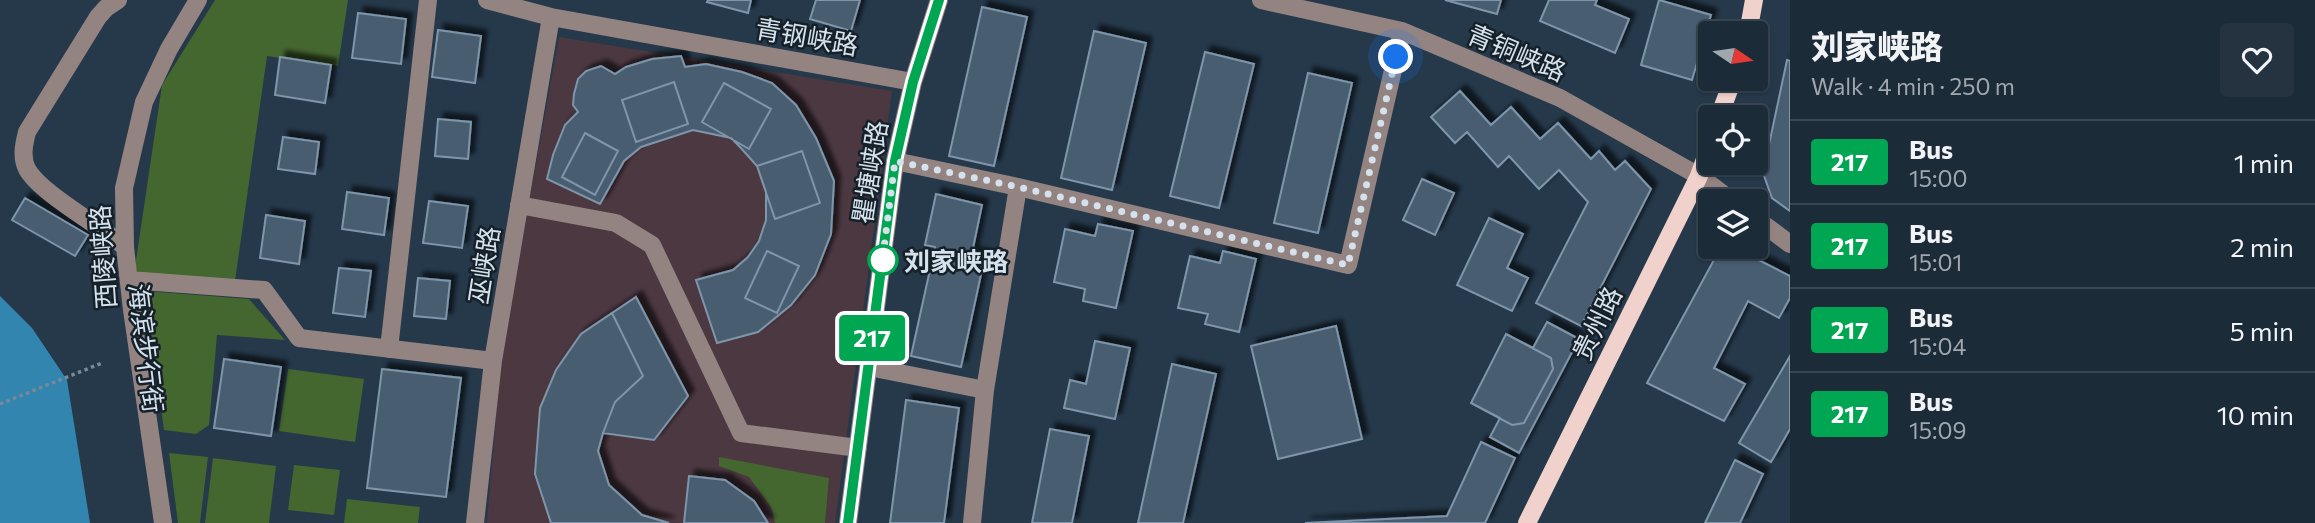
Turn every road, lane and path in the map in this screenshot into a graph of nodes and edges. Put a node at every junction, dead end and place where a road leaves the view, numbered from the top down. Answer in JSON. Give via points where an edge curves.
{"nodes":[{"id":1,"x":118,"y":0,"type":"edge"},
{"id":2,"x":198,"y":0,"type":"edge"},
{"id":3,"x":428,"y":0,"type":"edge"},
{"id":4,"x":487,"y":0,"type":"edge"},
{"id":5,"x":939,"y":0,"type":"edge"},
{"id":6,"x":1261,"y":0,"type":"edge"},
{"id":7,"x":1754,"y":0,"type":"edge"},
{"id":8,"x":551,"y":17,"type":"junction"},
{"id":9,"x":1750,"y":21,"type":"edge"},
{"id":10,"x":1402,"y":32,"type":"junction"},
{"id":11,"x":913,"y":82,"type":"junction"},
{"id":12,"x":895,"y":161,"type":"junction"},
{"id":13,"x":1699,"y":176,"type":"junction"},
{"id":14,"x":1018,"y":187,"type":"junction"},
{"id":15,"x":1716,"y":189,"type":"edge"},
{"id":16,"x":519,"y":205,"type":"junction"},
{"id":17,"x":1768,"y":228,"type":"edge"},
{"id":18,"x":1790,"y":244,"type":"edge"},
{"id":19,"x":125,"y":247,"type":"junction"},
{"id":20,"x":129,"y":280,"type":"junction"},
{"id":21,"x":389,"y":349,"type":"junction"},
{"id":22,"x":494,"y":361,"type":"junction"},
{"id":23,"x":102,"y":363,"type":"dead end"},
{"id":24,"x":869,"y":367,"type":"junction"},
{"id":25,"x":985,"y":390,"type":"junction"},
{"id":26,"x":0,"y":404,"type":"edge"},
{"id":27,"x":858,"y":448,"type":"junction"},
{"id":28,"x":163,"y":523,"type":"edge"},
{"id":29,"x":475,"y":523,"type":"edge"},
{"id":30,"x":848,"y":523,"type":"edge"},
{"id":31,"x":972,"y":523,"type":"edge"},
{"id":32,"x":1527,"y":523,"type":"edge"}],
"edges":[{"from":1,"to":19,"type":"street","via":[[98,17],[27,132],[23,148],[26,166],[35,180]]},
{"from":2,"to":19,"type":"street","name":"西陵峡路","via":[[144,102],[124,188]]},
{"from":3,"to":21,"type":"street"},
{"from":4,"to":8,"type":"street","name":"青钢峡路"},
{"from":5,"to":11,"type":"street","name":"瞿塘峡路"},
{"from":6,"to":10,"type":"street","name":"青铜峡路"},
{"from":7,"to":9,"type":"main road"},
{"from":8,"to":11,"type":"street","name":"青钢峡路"},
{"from":8,"to":16,"type":"street","name":"巫峡路"},
{"from":10,"to":13,"type":"street","name":"青铜峡路","via":[[1560,99]]},
{"from":10,"to":14,"type":"street","via":[[1348,265]]},
{"from":11,"to":12,"type":"street","name":"瞿塘峡路"},
{"from":12,"to":14,"type":"street"},
{"from":12,"to":24,"type":"street","name":"瞿塘峡路"},
{"from":13,"to":15,"type":"street","name":"青铜峡路"},
{"from":13,"to":32,"type":"main road","name":"贵州路"},
{"from":14,"to":25,"type":"street"},
{"from":16,"to":22,"type":"street","name":"巫峡路"},
{"from":16,"to":27,"type":"street","via":[[616,223],[652,245],[741,433]]},
{"from":17,"to":18,"type":"street"},
{"from":19,"to":20,"type":"street","name":"西陵峡路"},
{"from":20,"to":21,"type":"street","via":[[264,290],[299,338]]},
{"from":20,"to":28,"type":"street","name":"西陵峡路"},
{"from":21,"to":22,"type":"street"},
{"from":22,"to":29,"type":"street","name":"巫峡路"},
{"from":23,"to":26,"type":"path"},
{"from":24,"to":25,"type":"street"},
{"from":24,"to":27,"type":"street","name":"瞿塘峡路"},
{"from":25,"to":31,"type":"street"},
{"from":27,"to":30,"type":"street","name":"瞿塘峡路"}]}
